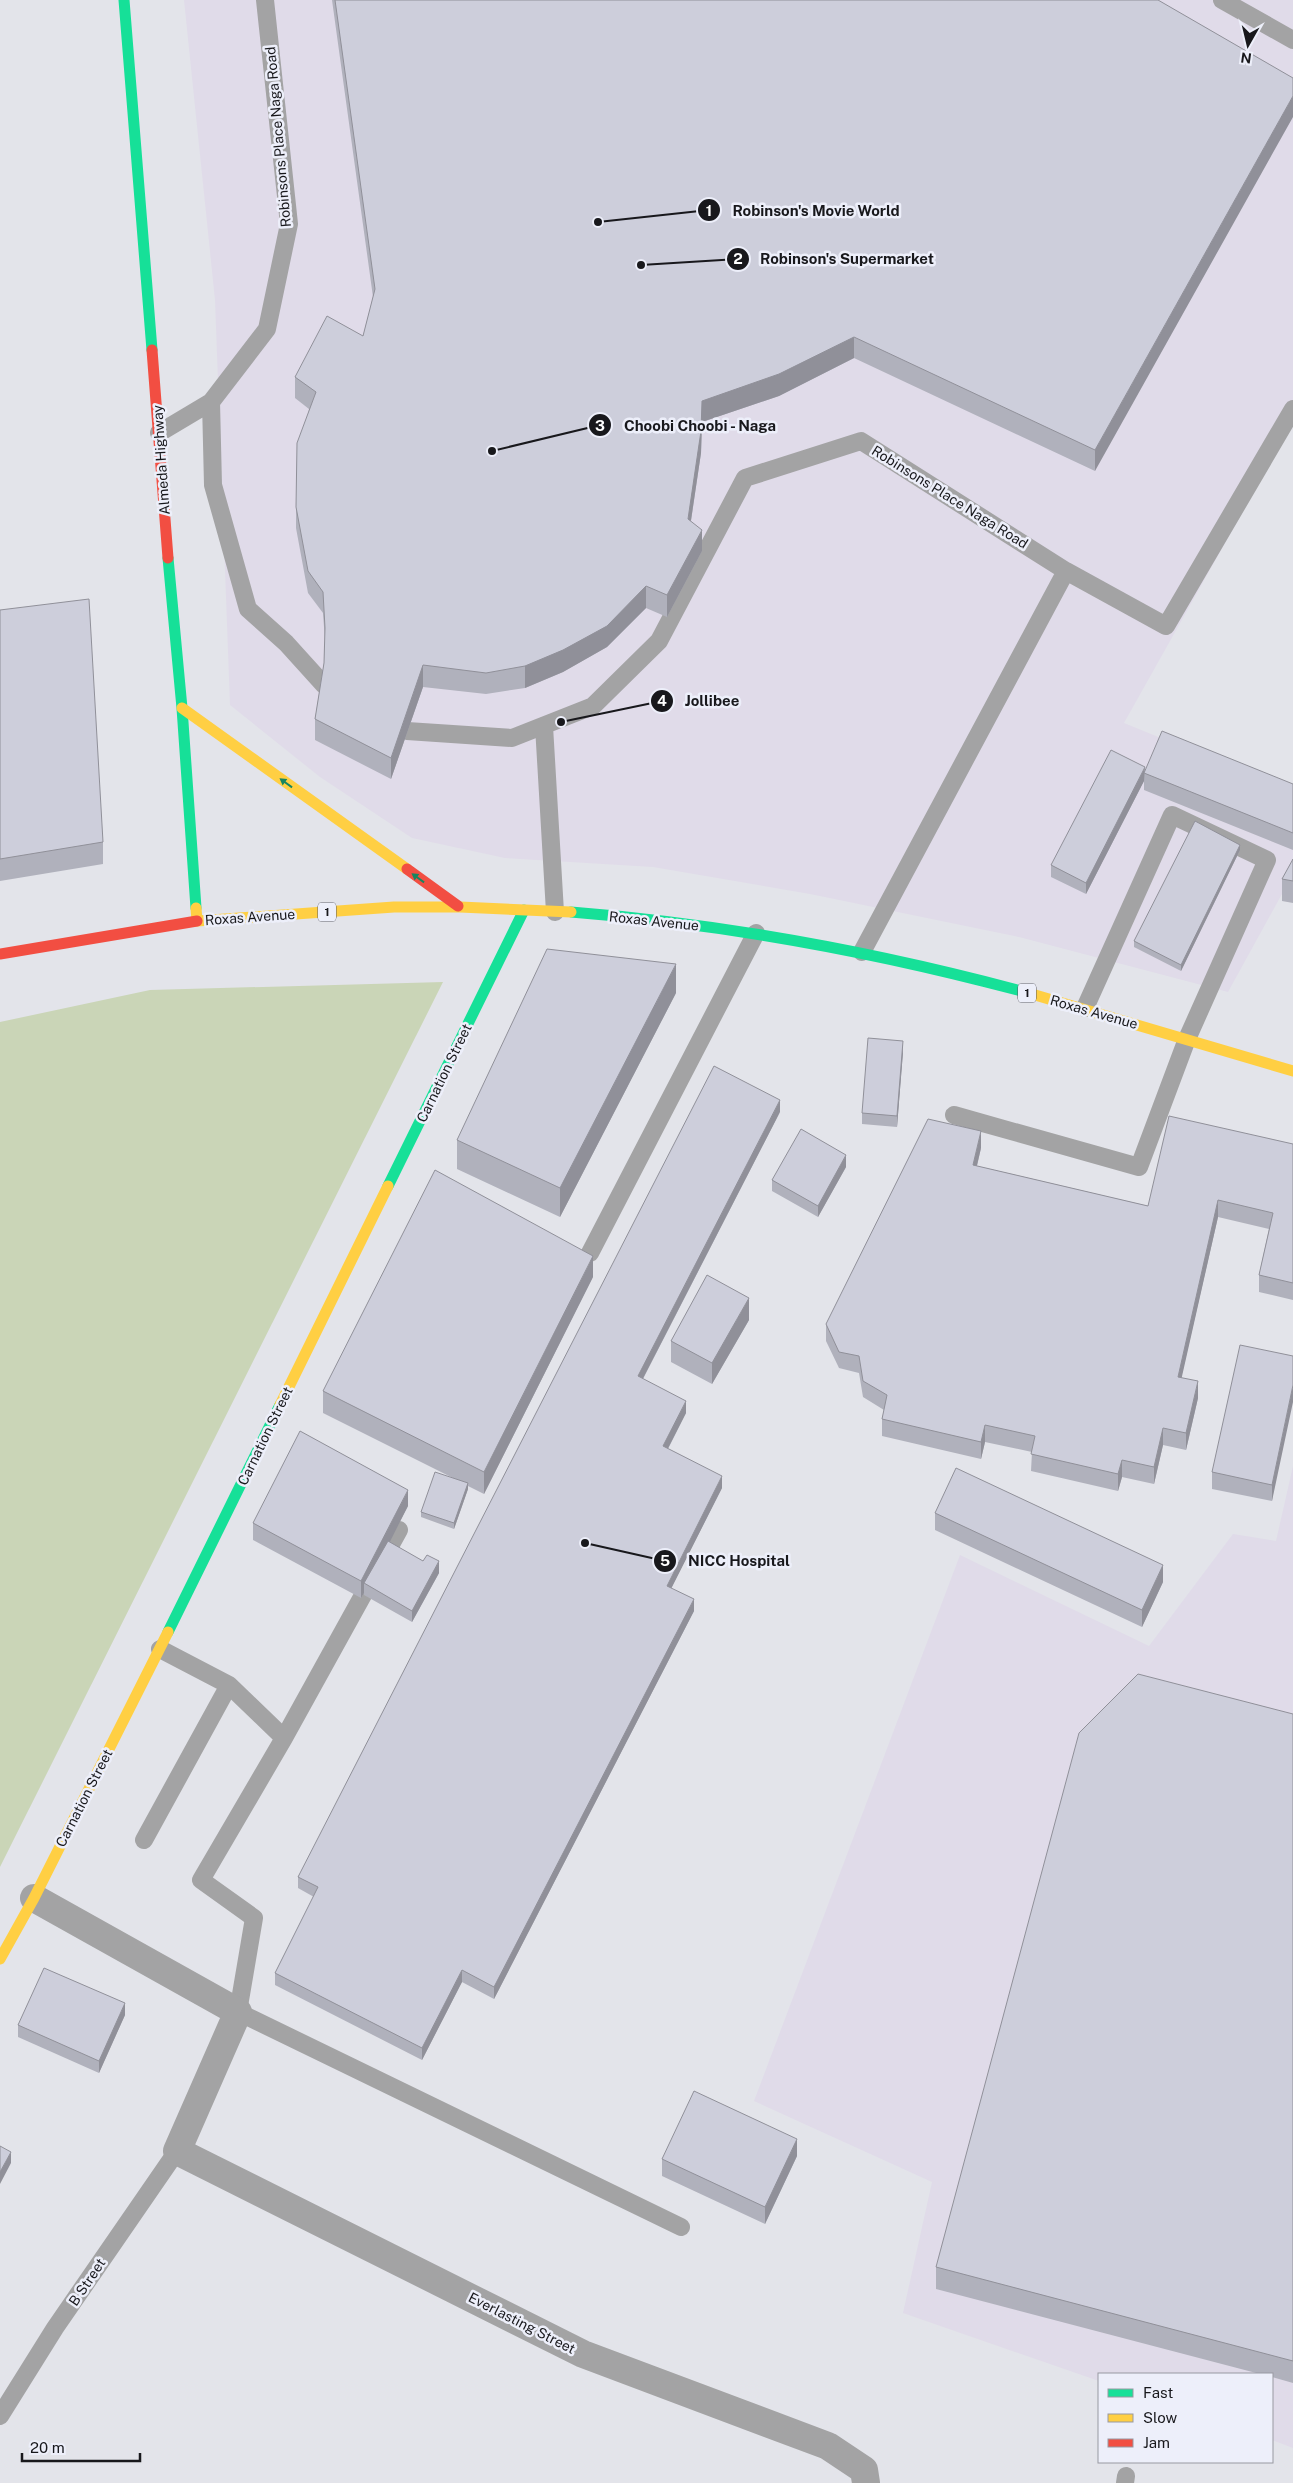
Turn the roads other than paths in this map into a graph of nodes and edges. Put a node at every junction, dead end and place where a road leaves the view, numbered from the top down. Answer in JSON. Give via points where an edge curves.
{"nodes":[{"id":1,"x":124,"y":0,"type":"edge"},
{"id":2,"x":265,"y":0,"type":"edge"},
{"id":3,"x":1222,"y":0,"type":"edge"},
{"id":4,"x":1293,"y":40,"type":"edge"},
{"id":5,"x":211,"y":402,"type":"junction"},
{"id":6,"x":1293,"y":409,"type":"edge"},
{"id":7,"x":159,"y":433,"type":"junction"},
{"id":8,"x":1066,"y":571,"type":"junction"},
{"id":9,"x":324,"y":685,"type":"edge"},
{"id":10,"x":182,"y":708,"type":"junction"},
{"id":11,"x":544,"y":726,"type":"junction"},
{"id":12,"x":407,"y":731,"type":"edge"},
{"id":13,"x":458,"y":906,"type":"junction"},
{"id":14,"x":524,"y":910,"type":"junction"},
{"id":15,"x":555,"y":912,"type":"junction"},
{"id":16,"x":197,"y":921,"type":"junction"},
{"id":17,"x":756,"y":933,"type":"junction"},
{"id":18,"x":862,"y":952,"type":"junction"},
{"id":19,"x":0,"y":954,"type":"edge"},
{"id":20,"x":1085,"y":1008,"type":"junction"},
{"id":21,"x":1187,"y":1039,"type":"junction"},
{"id":22,"x":1293,"y":1072,"type":"edge"},
{"id":23,"x":954,"y":1115,"type":"dead end"},
{"id":24,"x":590,"y":1253,"type":"edge"},
{"id":25,"x":399,"y":1530,"type":"edge"},
{"id":26,"x":160,"y":1649,"type":"junction"},
{"id":27,"x":229,"y":1684,"type":"junction"},
{"id":28,"x":284,"y":1738,"type":"junction"},
{"id":29,"x":144,"y":1840,"type":"dead end"},
{"id":30,"x":34,"y":1898,"type":"junction"},
{"id":31,"x":0,"y":1959,"type":"edge"},
{"id":32,"x":238,"y":2012,"type":"junction"},
{"id":33,"x":177,"y":2151,"type":"junction"},
{"id":34,"x":681,"y":2227,"type":"dead end"},
{"id":35,"x":0,"y":2416,"type":"edge"},
{"id":36,"x":866,"y":2483,"type":"edge"}],
"edges":[{"from":1,"to":7,"type":"main road","name":"Almeda Highway"},
{"from":2,"to":5,"type":"lane","name":"Robinsons Place Naga Road","via":[[289,224],[267,329]]},
{"from":3,"to":4,"type":"lane"},
{"from":5,"to":7,"type":"lane","name":"Robinsons Place Naga Road"},
{"from":5,"to":9,"type":"lane","via":[[213,484],[248,609],[286,643]]},
{"from":6,"to":8,"type":"lane","name":"Robinsons Place Naga Road","via":[[1166,626]]},
{"from":7,"to":10,"type":"main road","name":"Almeda Highway"},
{"from":8,"to":11,"type":"lane","name":"Robinsons Place Naga Road","via":[[861,441],[745,478],[659,641],[593,706]]},
{"from":8,"to":18,"type":"lane"},
{"from":13,"to":10,"type":"main road","one_way":true},
{"from":10,"to":16,"type":"main road","name":"Almeda Highway"},
{"from":11,"to":12,"type":"lane","name":"Robinsons Place Naga Road","via":[[512,738]]},
{"from":11,"to":15,"type":"lane"},
{"from":13,"to":14,"type":"main road","name":"Roxas Avenue","number":"1"},
{"from":13,"to":16,"type":"main road","name":"Roxas Avenue","number":"1"},
{"from":14,"to":15,"type":"main road","name":"Roxas Avenue","number":"1"},
{"from":14,"to":26,"type":"main road","name":"Carnation Street"},
{"from":15,"to":17,"type":"main road","name":"Roxas Avenue","number":"1"},
{"from":16,"to":19,"type":"main road","name":"Roxas Avenue","number":"1"},
{"from":17,"to":18,"type":"main road","name":"Roxas Avenue","number":"1"},
{"from":17,"to":24,"type":"lane"},
{"from":18,"to":20,"type":"main road","name":"Roxas Avenue","number":"1"},
{"from":20,"to":21,"type":"main road","name":"Roxas Avenue","number":"1"},
{"from":20,"to":21,"type":"lane","via":[[1172,815],[1267,860]]},
{"from":21,"to":22,"type":"main road","name":"Roxas Avenue","number":"1"},
{"from":21,"to":23,"type":"lane","via":[[1139,1167]]},
{"from":25,"to":28,"type":"lane"},
{"from":26,"to":27,"type":"lane"},
{"from":26,"to":30,"type":"main road","name":"Carnation Street"},
{"from":27,"to":28,"type":"lane"},
{"from":27,"to":29,"type":"lane"},
{"from":28,"to":32,"type":"lane","via":[[200,1880],[254,1918]]},
{"from":30,"to":31,"type":"main road","name":"Carnation Street"},
{"from":30,"to":32,"type":"street"},
{"from":32,"to":33,"type":"street"},
{"from":32,"to":34,"type":"lane"},
{"from":33,"to":35,"type":"lane","name":"B Street"},
{"from":33,"to":36,"type":"street","name":"Everlasting Street","via":[[583,2354],[828,2446],[864,2470]]}]}
